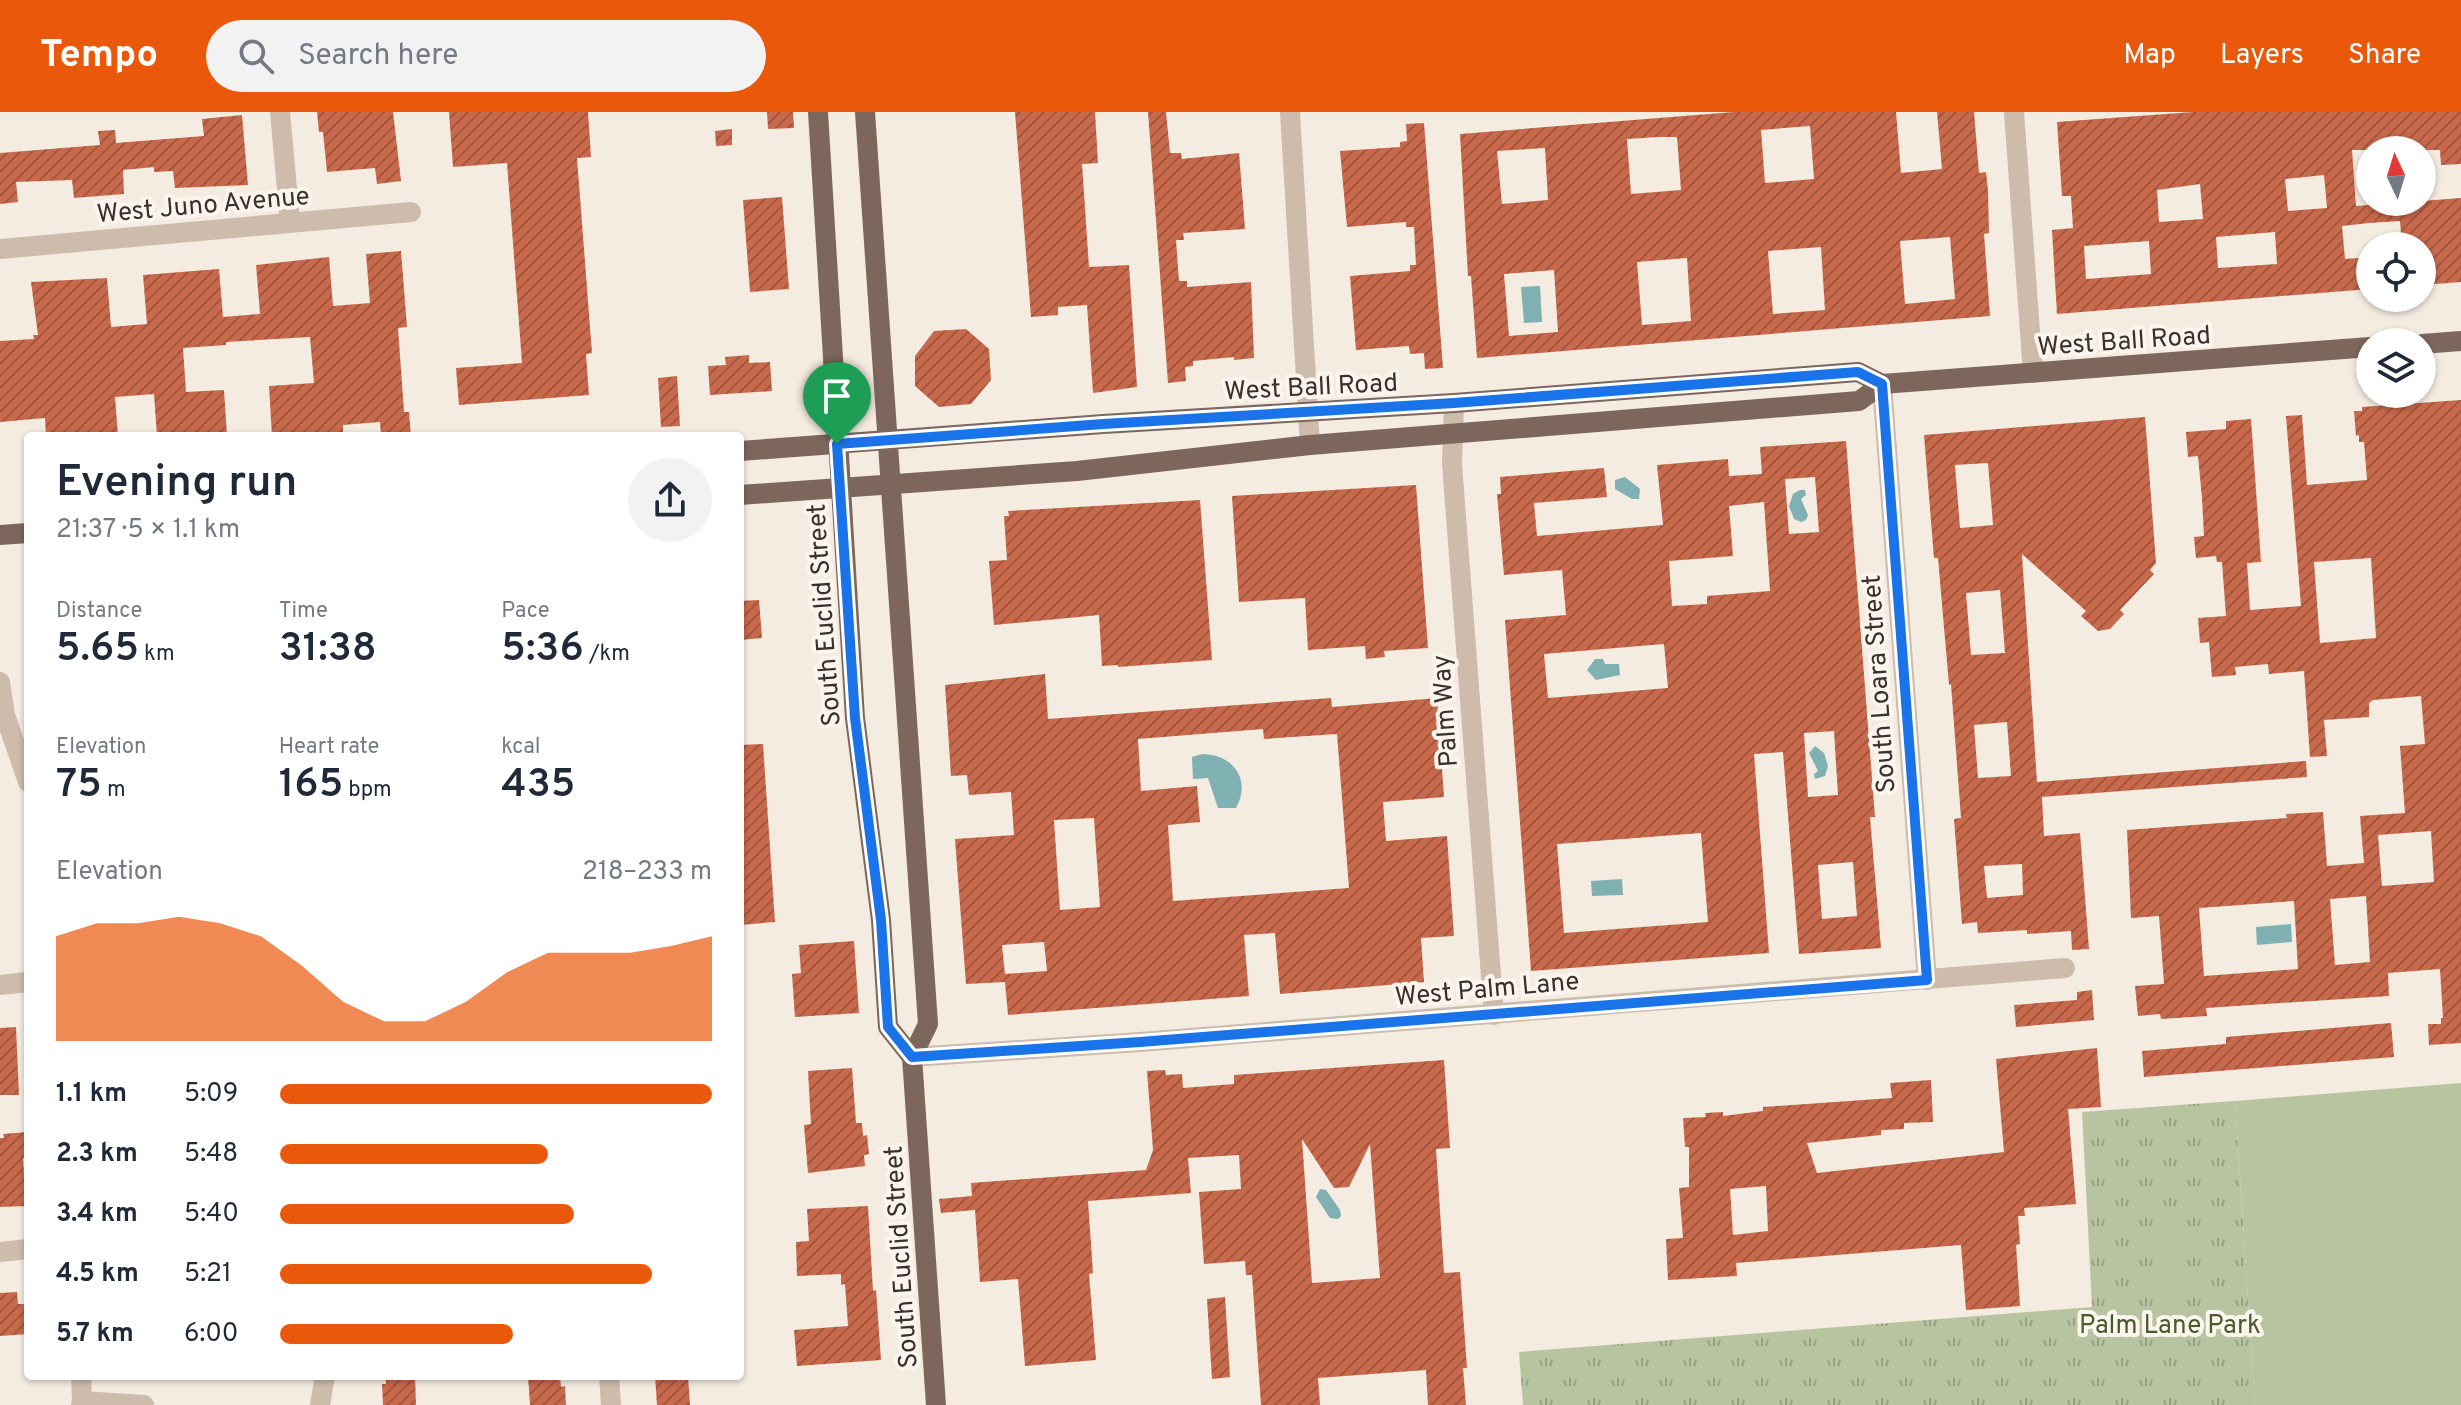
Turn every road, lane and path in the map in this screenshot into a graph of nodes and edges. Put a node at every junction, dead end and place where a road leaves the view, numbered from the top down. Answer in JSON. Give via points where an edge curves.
{"nodes":[{"id":1,"x":280,"y":112,"type":"edge"},
{"id":2,"x":818,"y":112,"type":"edge"},
{"id":3,"x":865,"y":112,"type":"edge"},
{"id":4,"x":1290,"y":112,"type":"edge"},
{"id":5,"x":2014,"y":112,"type":"edge"},
{"id":6,"x":411,"y":212,"type":"dead end"},
{"id":7,"x":290,"y":222,"type":"junction"},
{"id":8,"x":0,"y":249,"type":"edge"},
{"id":9,"x":2461,"y":341,"type":"edge"},
{"id":10,"x":2436,"y":343,"type":"edge"},
{"id":11,"x":2356,"y":348,"type":"edge"},
{"id":12,"x":2033,"y":373,"type":"junction"},
{"id":13,"x":1882,"y":384,"type":"junction"},
{"id":14,"x":1454,"y":403,"type":"junction"},
{"id":15,"x":1308,"y":413,"type":"junction"},
{"id":16,"x":1453,"y":433,"type":"junction"},
{"id":17,"x":887,"y":440,"type":"junction"},
{"id":18,"x":837,"y":444,"type":"junction"},
{"id":19,"x":1310,"y":445,"type":"junction"},
{"id":20,"x":744,"y":451,"type":"edge"},
{"id":21,"x":891,"y":485,"type":"junction"},
{"id":22,"x":840,"y":488,"type":"junction"},
{"id":23,"x":744,"y":495,"type":"edge"},
{"id":24,"x":24,"y":533,"type":"edge"},
{"id":25,"x":0,"y":535,"type":"edge"},
{"id":26,"x":0,"y":682,"type":"edge"},
{"id":27,"x":3,"y":715,"type":"edge"},
{"id":28,"x":24,"y":771,"type":"edge"},
{"id":29,"x":2065,"y":968,"type":"dead end"},
{"id":30,"x":1927,"y":980,"type":"junction"},
{"id":31,"x":24,"y":982,"type":"edge"},
{"id":32,"x":0,"y":985,"type":"edge"},
{"id":33,"x":1494,"y":1015,"type":"junction"},
{"id":34,"x":912,"y":1057,"type":"junction"},
{"id":35,"x":24,"y":1249,"type":"edge"},
{"id":36,"x":0,"y":1252,"type":"edge"},
{"id":37,"x":81,"y":1380,"type":"edge"},
{"id":38,"x":324,"y":1380,"type":"edge"},
{"id":39,"x":609,"y":1380,"type":"edge"},
{"id":40,"x":82,"y":1403,"type":"edge"},
{"id":41,"x":144,"y":1405,"type":"edge"},
{"id":42,"x":320,"y":1405,"type":"edge"},
{"id":43,"x":611,"y":1405,"type":"edge"},
{"id":44,"x":936,"y":1405,"type":"edge"}],
"edges":[{"from":1,"to":7,"type":"street"},
{"from":2,"to":18,"type":"main road","name":"South Euclid Street"},
{"from":3,"to":17,"type":"main road","name":"South Euclid Street"},
{"from":4,"to":15,"type":"street"},
{"from":5,"to":12,"type":"street"},
{"from":6,"to":7,"type":"street","name":"West Juno Avenue"},
{"from":7,"to":8,"type":"street","name":"West Juno Avenue"},
{"from":9,"to":10,"type":"main road"},
{"from":11,"to":12,"type":"main road","name":"West Ball Road"},
{"from":12,"to":13,"type":"main road","name":"West Ball Road"},
{"from":13,"to":14,"type":"main road","name":"West Ball Road","via":[[1858,372]]},
{"from":13,"to":16,"type":"main road","name":"West Ball Road","via":[[1859,401]]},
{"from":13,"to":30,"type":"street","name":"South Loara Street"},
{"from":14,"to":15,"type":"main road","name":"West Ball Road"},
{"from":14,"to":16,"type":"street","name":"Palm Way"},
{"from":15,"to":17,"type":"main road","name":"West Ball Road"},
{"from":15,"to":19,"type":"street"},
{"from":16,"to":19,"type":"main road","name":"West Ball Road"},
{"from":16,"to":33,"type":"street","name":"Palm Way"},
{"from":17,"to":18,"type":"main road","name":"West Ball Road"},
{"from":17,"to":21,"type":"main road","name":"South Euclid Street"},
{"from":18,"to":20,"type":"main road","name":"West Ball Road"},
{"from":18,"to":22,"type":"main road","name":"South Euclid Street"},
{"from":19,"to":21,"type":"main road","name":"West Ball Road","via":[[1140,466]]},
{"from":21,"to":22,"type":"main road","name":"West Ball Road"},
{"from":21,"to":34,"type":"main road","name":"South Euclid Street","via":[[928,1024]]},
{"from":22,"to":23,"type":"main road","name":"West Ball Road"},
{"from":22,"to":34,"type":"main road","name":"South Euclid Street","via":[[855,718],[881,920],[888,1027]]},
{"from":24,"to":25,"type":"main road"},
{"from":26,"to":27,"type":"street"},
{"from":27,"to":28,"type":"street"},
{"from":29,"to":30,"type":"street","name":"West Palm Lane"},
{"from":30,"to":33,"type":"street","name":"West Palm Lane"},
{"from":31,"to":32,"type":"street"},
{"from":33,"to":34,"type":"street","name":"West Palm Lane"},
{"from":34,"to":44,"type":"main road","name":"South Euclid Street"},
{"from":35,"to":36,"type":"street"},
{"from":37,"to":40,"type":"street"},
{"from":38,"to":42,"type":"street"},
{"from":39,"to":43,"type":"street"},
{"from":40,"to":41,"type":"street"}]}
